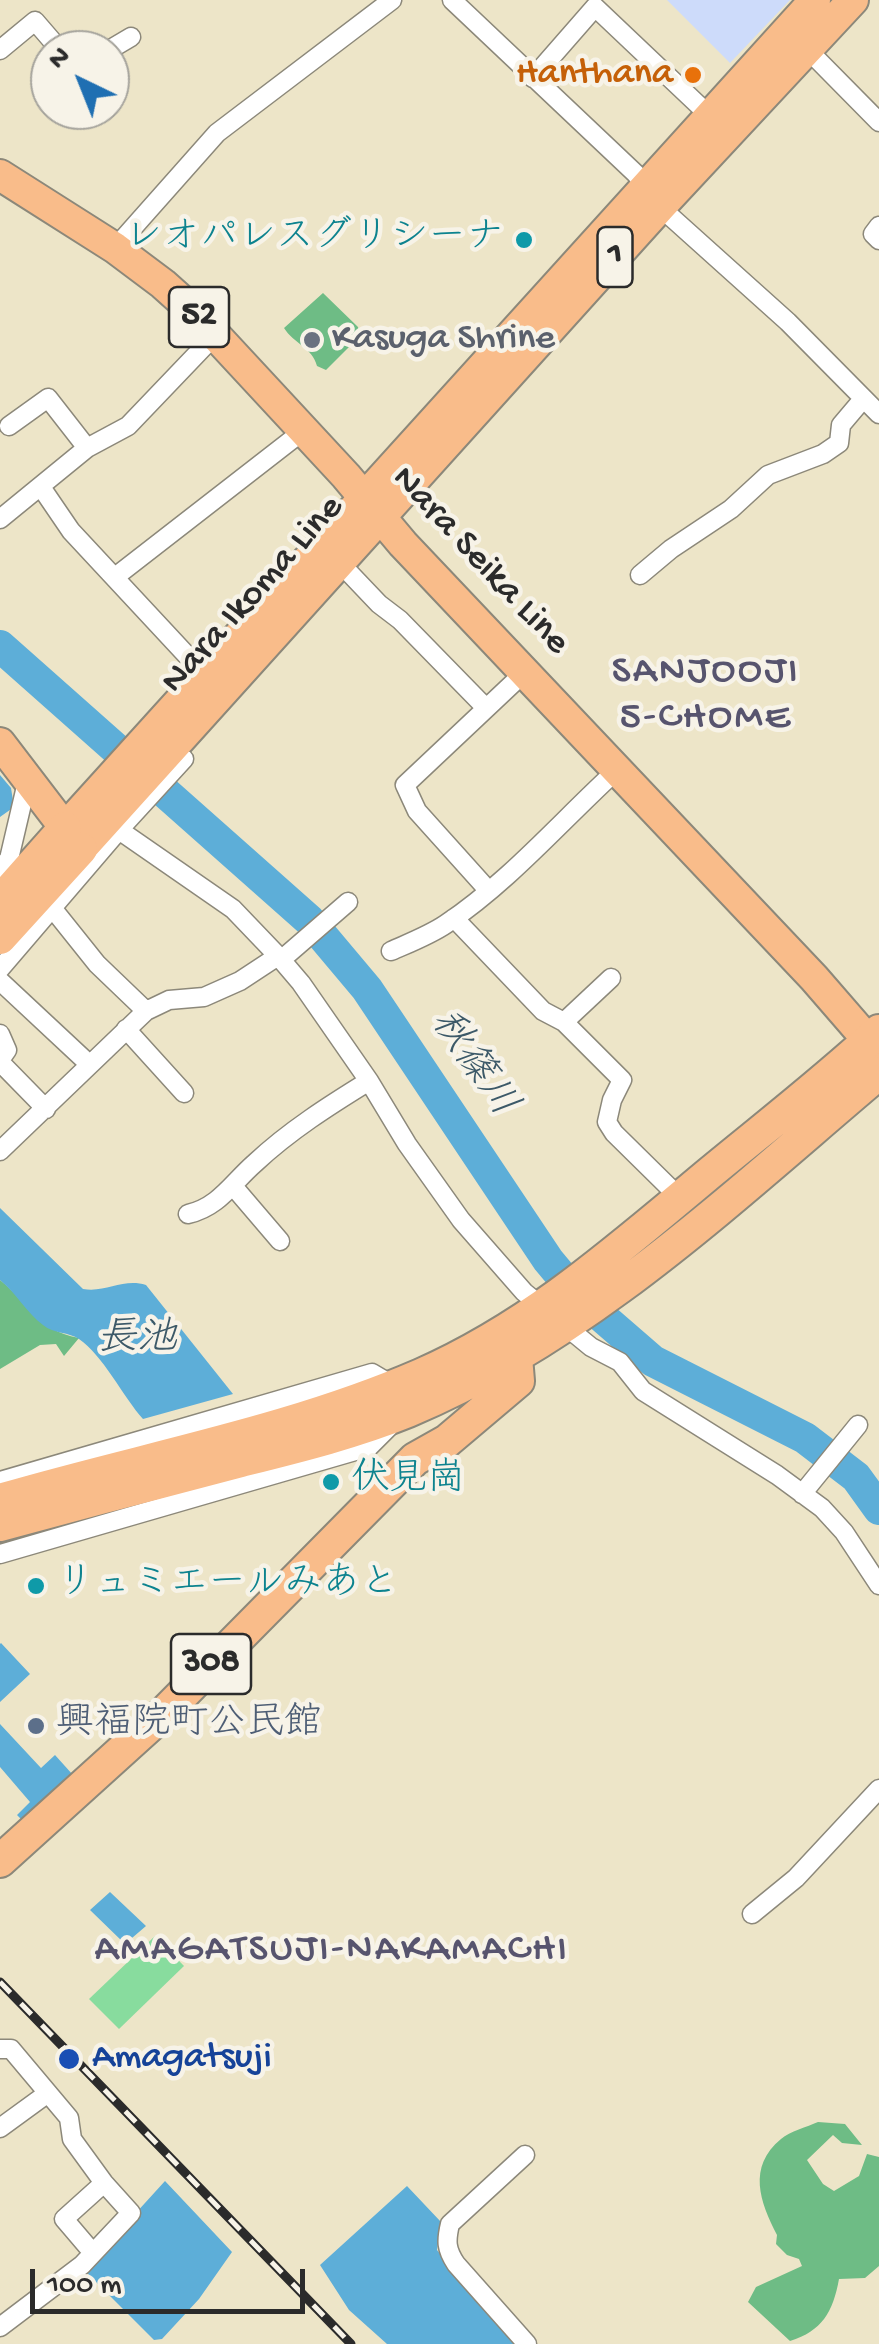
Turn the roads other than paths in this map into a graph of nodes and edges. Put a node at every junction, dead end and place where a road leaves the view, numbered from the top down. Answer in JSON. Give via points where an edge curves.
{"nodes":[{"id":1,"x":392,"y":0,"type":"edge"},
{"id":2,"x":452,"y":0,"type":"edge"},
{"id":3,"x":816,"y":0,"type":"edge"},
{"id":4,"x":853,"y":0,"type":"edge"},
{"id":5,"x":43,"y":30,"type":"edge"},
{"id":6,"x":806,"y":48,"type":"junction"},
{"id":7,"x":0,"y":50,"type":"edge"},
{"id":8,"x":533,"y":78,"type":"junction"},
{"id":9,"x":710,"y":116,"type":"junction"},
{"id":10,"x":879,"y":122,"type":"edge"},
{"id":11,"x":0,"y":174,"type":"edge"},
{"id":12,"x":654,"y":195,"type":"junction"},
{"id":13,"x":879,"y":226,"type":"edge"},
{"id":14,"x":879,"y":240,"type":"edge"},
{"id":15,"x":115,"y":248,"type":"junction"},
{"id":16,"x":216,"y":334,"type":"junction"},
{"id":17,"x":863,"y":399,"type":"junction"},
{"id":18,"x":879,"y":414,"type":"edge"},
{"id":19,"x":10,"y":426,"type":"dead end"},
{"id":20,"x":303,"y":431,"type":"junction"},
{"id":21,"x":87,"y":448,"type":"junction"},
{"id":22,"x":40,"y":487,"type":"junction"},
{"id":23,"x":371,"y":508,"type":"junction"},
{"id":24,"x":0,"y":520,"type":"edge"},
{"id":25,"x":338,"y":562,"type":"junction"},
{"id":26,"x":640,"y":575,"type":"dead end"},
{"id":27,"x":115,"y":577,"type":"junction"},
{"id":28,"x":526,"y":671,"type":"junction"},
{"id":29,"x":206,"y":676,"type":"junction"},
{"id":30,"x":485,"y":707,"type":"junction"},
{"id":31,"x":0,"y":743,"type":"edge"},
{"id":32,"x":164,"y":752,"type":"junction"},
{"id":33,"x":618,"y":769,"type":"junction"},
{"id":34,"x":28,"y":778,"type":"junction"},
{"id":35,"x":107,"y":815,"type":"junction"},
{"id":36,"x":73,"y":838,"type":"junction"},
{"id":37,"x":0,"y":868,"type":"edge"},
{"id":38,"x":488,"y":890,"type":"junction"},
{"id":39,"x":0,"y":901,"type":"edge"},
{"id":40,"x":346,"y":904,"type":"dead end"},
{"id":41,"x":53,"y":910,"type":"junction"},
{"id":42,"x":454,"y":918,"type":"junction"},
{"id":43,"x":0,"y":938,"type":"edge"},
{"id":44,"x":392,"y":952,"type":"dead end"},
{"id":45,"x":281,"y":958,"type":"junction"},
{"id":46,"x":0,"y":969,"type":"edge"},
{"id":47,"x":612,"y":978,"type":"dead end"},
{"id":48,"x":0,"y":981,"type":"edge"},
{"id":49,"x":146,"y":1011,"type":"junction"},
{"id":50,"x":564,"y":1022,"type":"junction"},
{"id":51,"x":126,"y":1029,"type":"junction"},
{"id":52,"x":0,"y":1034,"type":"edge"},
{"id":53,"x":876,"y":1042,"type":"edge"},
{"id":54,"x":0,"y":1061,"type":"edge"},
{"id":55,"x":89,"y":1064,"type":"junction"},
{"id":56,"x":879,"y":1073,"type":"edge"},
{"id":57,"x":369,"y":1080,"type":"junction"},
{"id":58,"x":184,"y":1093,"type":"dead end"},
{"id":59,"x":46,"y":1109,"type":"junction"},
{"id":60,"x":0,"y":1151,"type":"edge"},
{"id":61,"x":233,"y":1186,"type":"junction"},
{"id":62,"x":680,"y":1198,"type":"junction"},
{"id":63,"x":188,"y":1214,"type":"dead end"},
{"id":64,"x":280,"y":1241,"type":"dead end"},
{"id":65,"x":614,"y":1272,"type":"junction"},
{"id":66,"x":558,"y":1315,"type":"junction"},
{"id":67,"x":516,"y":1357,"type":"junction"},
{"id":68,"x":398,"y":1399,"type":"junction"},
{"id":69,"x":857,"y":1427,"type":"dead end"},
{"id":70,"x":415,"y":1459,"type":"junction"},
{"id":71,"x":804,"y":1492,"type":"junction"},
{"id":72,"x":10,"y":1504,"type":"edge"},
{"id":73,"x":0,"y":1554,"type":"edge"},
{"id":74,"x":879,"y":1585,"type":"edge"},
{"id":75,"x":879,"y":1789,"type":"edge"},
{"id":76,"x":2,"y":1856,"type":"edge"},
{"id":77,"x":752,"y":1914,"type":"dead end"},
{"id":78,"x":0,"y":2049,"type":"edge"},
{"id":79,"x":48,"y":2094,"type":"junction"},
{"id":80,"x":0,"y":2128,"type":"edge"},
{"id":81,"x":525,"y":2155,"type":"dead end"},
{"id":82,"x":104,"y":2184,"type":"junction"},
{"id":83,"x":93,"y":2253,"type":"junction"},
{"id":84,"x":0,"y":2327,"type":"edge"},
{"id":85,"x":527,"y":2344,"type":"edge"}],
"edges":[{"from":1,"to":15,"type":"street","via":[[217,134]]},
{"from":2,"to":8,"type":"street"},
{"from":3,"to":9,"type":"main road","name":"Nara Ikoma Line","number":"1"},
{"from":4,"to":6,"type":"main road","name":"Nara Ikoma Line","number":"1"},
{"from":5,"to":7,"type":"street","via":[[35,21]]},
{"from":6,"to":10,"type":"street"},
{"from":6,"to":12,"type":"main road","name":"Nara Ikoma Line","number":"1"},
{"from":8,"to":9,"type":"street","via":[[594,8]]},
{"from":8,"to":12,"type":"street"},
{"from":9,"to":12,"type":"main road","name":"Nara Ikoma Line","number":"1"},
{"from":11,"to":15,"type":"main road","name":"Nara Seika Line","number":"52"},
{"from":12,"to":17,"type":"street"},
{"from":12,"to":23,"type":"main road","name":"Nara Ikoma Line","number":"1"},
{"from":13,"to":14,"type":"street","via":[[873,234]]},
{"from":15,"to":16,"type":"main road","name":"Nara Seika Line","number":"52"},
{"from":16,"to":20,"type":"main road","name":"Nara Seika Line","number":"52"},
{"from":16,"to":21,"type":"street","via":[[128,426]]},
{"from":17,"to":18,"type":"street"},
{"from":17,"to":26,"type":"street","via":[[841,426],[839,442],[824,454],[768,474]]},
{"from":19,"to":21,"type":"street","via":[[48,398]]},
{"from":20,"to":23,"type":"main road","name":"Nara Seika Line","number":"52"},
{"from":20,"to":27,"type":"street"},
{"from":21,"to":22,"type":"street"},
{"from":22,"to":24,"type":"street"},
{"from":22,"to":27,"type":"street","via":[[70,531]]},
{"from":23,"to":25,"type":"main road","name":"Nara Ikoma Line","number":"1"},
{"from":23,"to":28,"type":"main road","name":"Nara Seika Line","number":"52"},
{"from":23,"to":29,"type":"main road","name":"Nara Ikoma Line","number":"1"},
{"from":25,"to":30,"type":"street"},
{"from":25,"to":32,"type":"main road","name":"Nara Ikoma Line","number":"1"},
{"from":27,"to":29,"type":"street"},
{"from":28,"to":30,"type":"street"},
{"from":28,"to":33,"type":"main road","name":"Nara Seika Line","number":"52"},
{"from":29,"to":32,"type":"main road","name":"Nara Ikoma Line","number":"1"},
{"from":30,"to":38,"type":"street","via":[[405,785],[417,811]]},
{"from":31,"to":34,"type":"main road"},
{"from":32,"to":35,"type":"main road","name":"Nara Ikoma Line","number":"1"},
{"from":33,"to":38,"type":"street"},
{"from":33,"to":53,"type":"main road","name":"Nara Seika Line","number":"52"},
{"from":34,"to":36,"type":"main road"},
{"from":34,"to":37,"type":"street","via":[[9,859]]},
{"from":35,"to":36,"type":"main road","name":"Nara Ikoma Line","number":"1"},
{"from":35,"to":41,"type":"street"},
{"from":35,"to":45,"type":"street","via":[[233,908]]},
{"from":36,"to":39,"type":"highway"},
{"from":36,"to":43,"type":"highway"},
{"from":38,"to":42,"type":"street"},
{"from":40,"to":45,"type":"street"},
{"from":41,"to":46,"type":"street"},
{"from":41,"to":49,"type":"street"},
{"from":42,"to":44,"type":"street"},
{"from":42,"to":50,"type":"street","via":[[543,1011]]},
{"from":45,"to":49,"type":"street","via":[[204,997],[169,1000]]},
{"from":45,"to":57,"type":"street"},
{"from":47,"to":50,"type":"street"},
{"from":48,"to":55,"type":"street"},
{"from":49,"to":51,"type":"street"},
{"from":50,"to":62,"type":"street","via":[[622,1080],[607,1122]]},
{"from":51,"to":55,"type":"street"},
{"from":51,"to":58,"type":"street"},
{"from":52,"to":54,"type":"street","via":[[6,1050]]},
{"from":53,"to":62,"type":"highway"},
{"from":54,"to":59,"type":"street"},
{"from":55,"to":59,"type":"street"},
{"from":56,"to":65,"type":"highway"},
{"from":57,"to":61,"type":"street","via":[[255,1162]]},
{"from":57,"to":66,"type":"street","via":[[461,1220]]},
{"from":59,"to":60,"type":"street"},
{"from":61,"to":63,"type":"street","via":[[208,1209]]},
{"from":61,"to":64,"type":"street"},
{"from":62,"to":65,"type":"highway"},
{"from":65,"to":66,"type":"highway"},
{"from":66,"to":67,"type":"highway"},
{"from":66,"to":68,"type":"highway","via":[[486,1344]]},
{"from":66,"to":71,"type":"street","via":[[591,1347],[620,1362],[643,1392]]},
{"from":67,"to":68,"type":"highway"},
{"from":67,"to":70,"type":"highway","number":"308","via":[[518,1381],[447,1442]]},
{"from":68,"to":70,"type":"highway"},
{"from":68,"to":72,"type":"highway","via":[[325,1439]]},
{"from":68,"to":72,"type":"street","via":[[372,1374]]},
{"from":68,"to":73,"type":"street","via":[[368,1447]]},
{"from":69,"to":71,"type":"street"},
{"from":70,"to":76,"type":"highway","number":"308","via":[[167,1710]]},
{"from":71,"to":74,"type":"street","via":[[844,1532]]},
{"from":75,"to":77,"type":"street","via":[[796,1878]]},
{"from":78,"to":79,"type":"street","via":[[10,2050]]},
{"from":79,"to":80,"type":"street"},
{"from":79,"to":82,"type":"street","via":[[69,2118],[72,2138]]},
{"from":81,"to":85,"type":"street","via":[[450,2224],[446,2238],[456,2264]]},
{"from":82,"to":83,"type":"street","via":[[131,2213]]},
{"from":82,"to":83,"type":"street","via":[[64,2219]]},
{"from":83,"to":84,"type":"street"}]}
